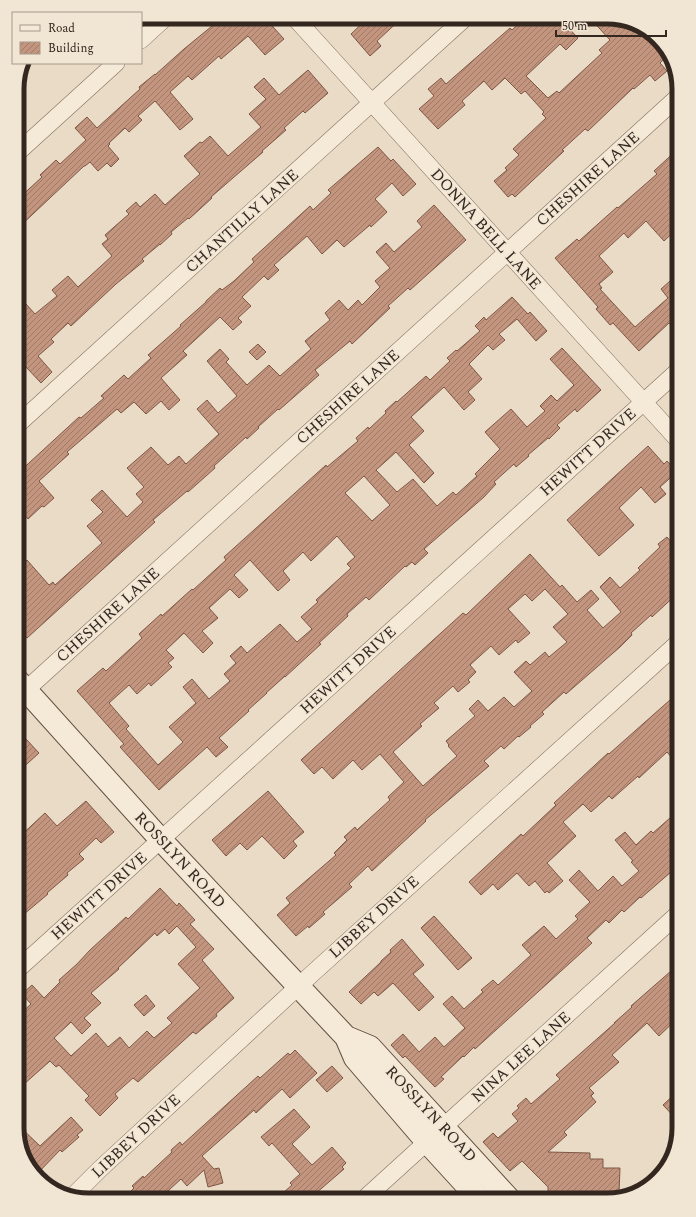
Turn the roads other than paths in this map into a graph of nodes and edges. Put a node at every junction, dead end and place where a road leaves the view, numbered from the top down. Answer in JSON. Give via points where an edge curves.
{"nodes":[{"id":1,"x":158,"y":24,"type":"edge"},
{"id":2,"x":300,"y":24,"type":"edge"},
{"id":3,"x":458,"y":24,"type":"edge"},
{"id":4,"x":142,"y":39,"type":"edge"},
{"id":5,"x":115,"y":64,"type":"edge"},
{"id":6,"x":672,"y":102,"type":"edge"},
{"id":7,"x":372,"y":103,"type":"junction"},
{"id":8,"x":24,"y":147,"type":"edge"},
{"id":9,"x":507,"y":252,"type":"junction"},
{"id":10,"x":672,"y":376,"type":"edge"},
{"id":11,"x":644,"y":402,"type":"junction"},
{"id":12,"x":24,"y":419,"type":"edge"},
{"id":13,"x":672,"y":433,"type":"edge"},
{"id":14,"x":672,"y":648,"type":"edge"},
{"id":15,"x":24,"y":686,"type":"edge"},
{"id":16,"x":24,"y":694,"type":"edge"},
{"id":17,"x":160,"y":840,"type":"junction"},
{"id":18,"x":672,"y":920,"type":"edge"},
{"id":19,"x":24,"y":964,"type":"edge"},
{"id":20,"x":298,"y":987,"type":"junction"},
{"id":21,"x":346,"y":1037,"type":"junction"},
{"id":22,"x":443,"y":1126,"type":"junction"},
{"id":23,"x":427,"y":1142,"type":"junction"},
{"id":24,"x":77,"y":1192,"type":"edge"},
{"id":25,"x":371,"y":1193,"type":"edge"},
{"id":26,"x":474,"y":1193,"type":"edge"},
{"id":27,"x":504,"y":1193,"type":"edge"}],
"edges":[{"from":1,"to":4,"type":"street"},
{"from":2,"to":7,"type":"street","name":"DONNA BELL LANE"},
{"from":3,"to":7,"type":"street","name":"CHANTILLY LANE"},
{"from":5,"to":8,"type":"street"},
{"from":6,"to":9,"type":"street","name":"CHESHIRE LANE"},
{"from":7,"to":9,"type":"street","name":"DONNA BELL LANE"},
{"from":7,"to":12,"type":"street","name":"CHANTILLY LANE"},
{"from":9,"to":11,"type":"street","name":"DONNA BELL LANE"},
{"from":9,"to":15,"type":"street","name":"CHESHIRE LANE"},
{"from":10,"to":11,"type":"street","name":"HEWITT DRIVE"},
{"from":11,"to":13,"type":"street","name":"DONNA BELL LANE"},
{"from":11,"to":17,"type":"street","name":"HEWITT DRIVE"},
{"from":14,"to":20,"type":"street","name":"LIBBEY DRIVE"},
{"from":16,"to":17,"type":"street","name":"ROSSLYN ROAD"},
{"from":17,"to":19,"type":"street","name":"HEWITT DRIVE"},
{"from":17,"to":20,"type":"street","name":"ROSSLYN ROAD"},
{"from":18,"to":22,"type":"street","name":"NINA LEE LANE"},
{"from":20,"to":21,"type":"street","name":"ROSSLYN ROAD"},
{"from":20,"to":24,"type":"street","name":"LIBBEY DRIVE"},
{"from":21,"to":22,"type":"street","name":"ROSSLYN ROAD","via":[[370,1047]]},
{"from":21,"to":23,"type":"street","name":"ROSSLYN ROAD","via":[[356,1058]]},
{"from":22,"to":23,"type":"street","name":"NINA LEE LANE"},
{"from":22,"to":27,"type":"street","name":"ROSSLYN ROAD"},
{"from":23,"to":25,"type":"street","name":"NINA LEE LANE"},
{"from":23,"to":26,"type":"street","name":"ROSSLYN ROAD"}]}
